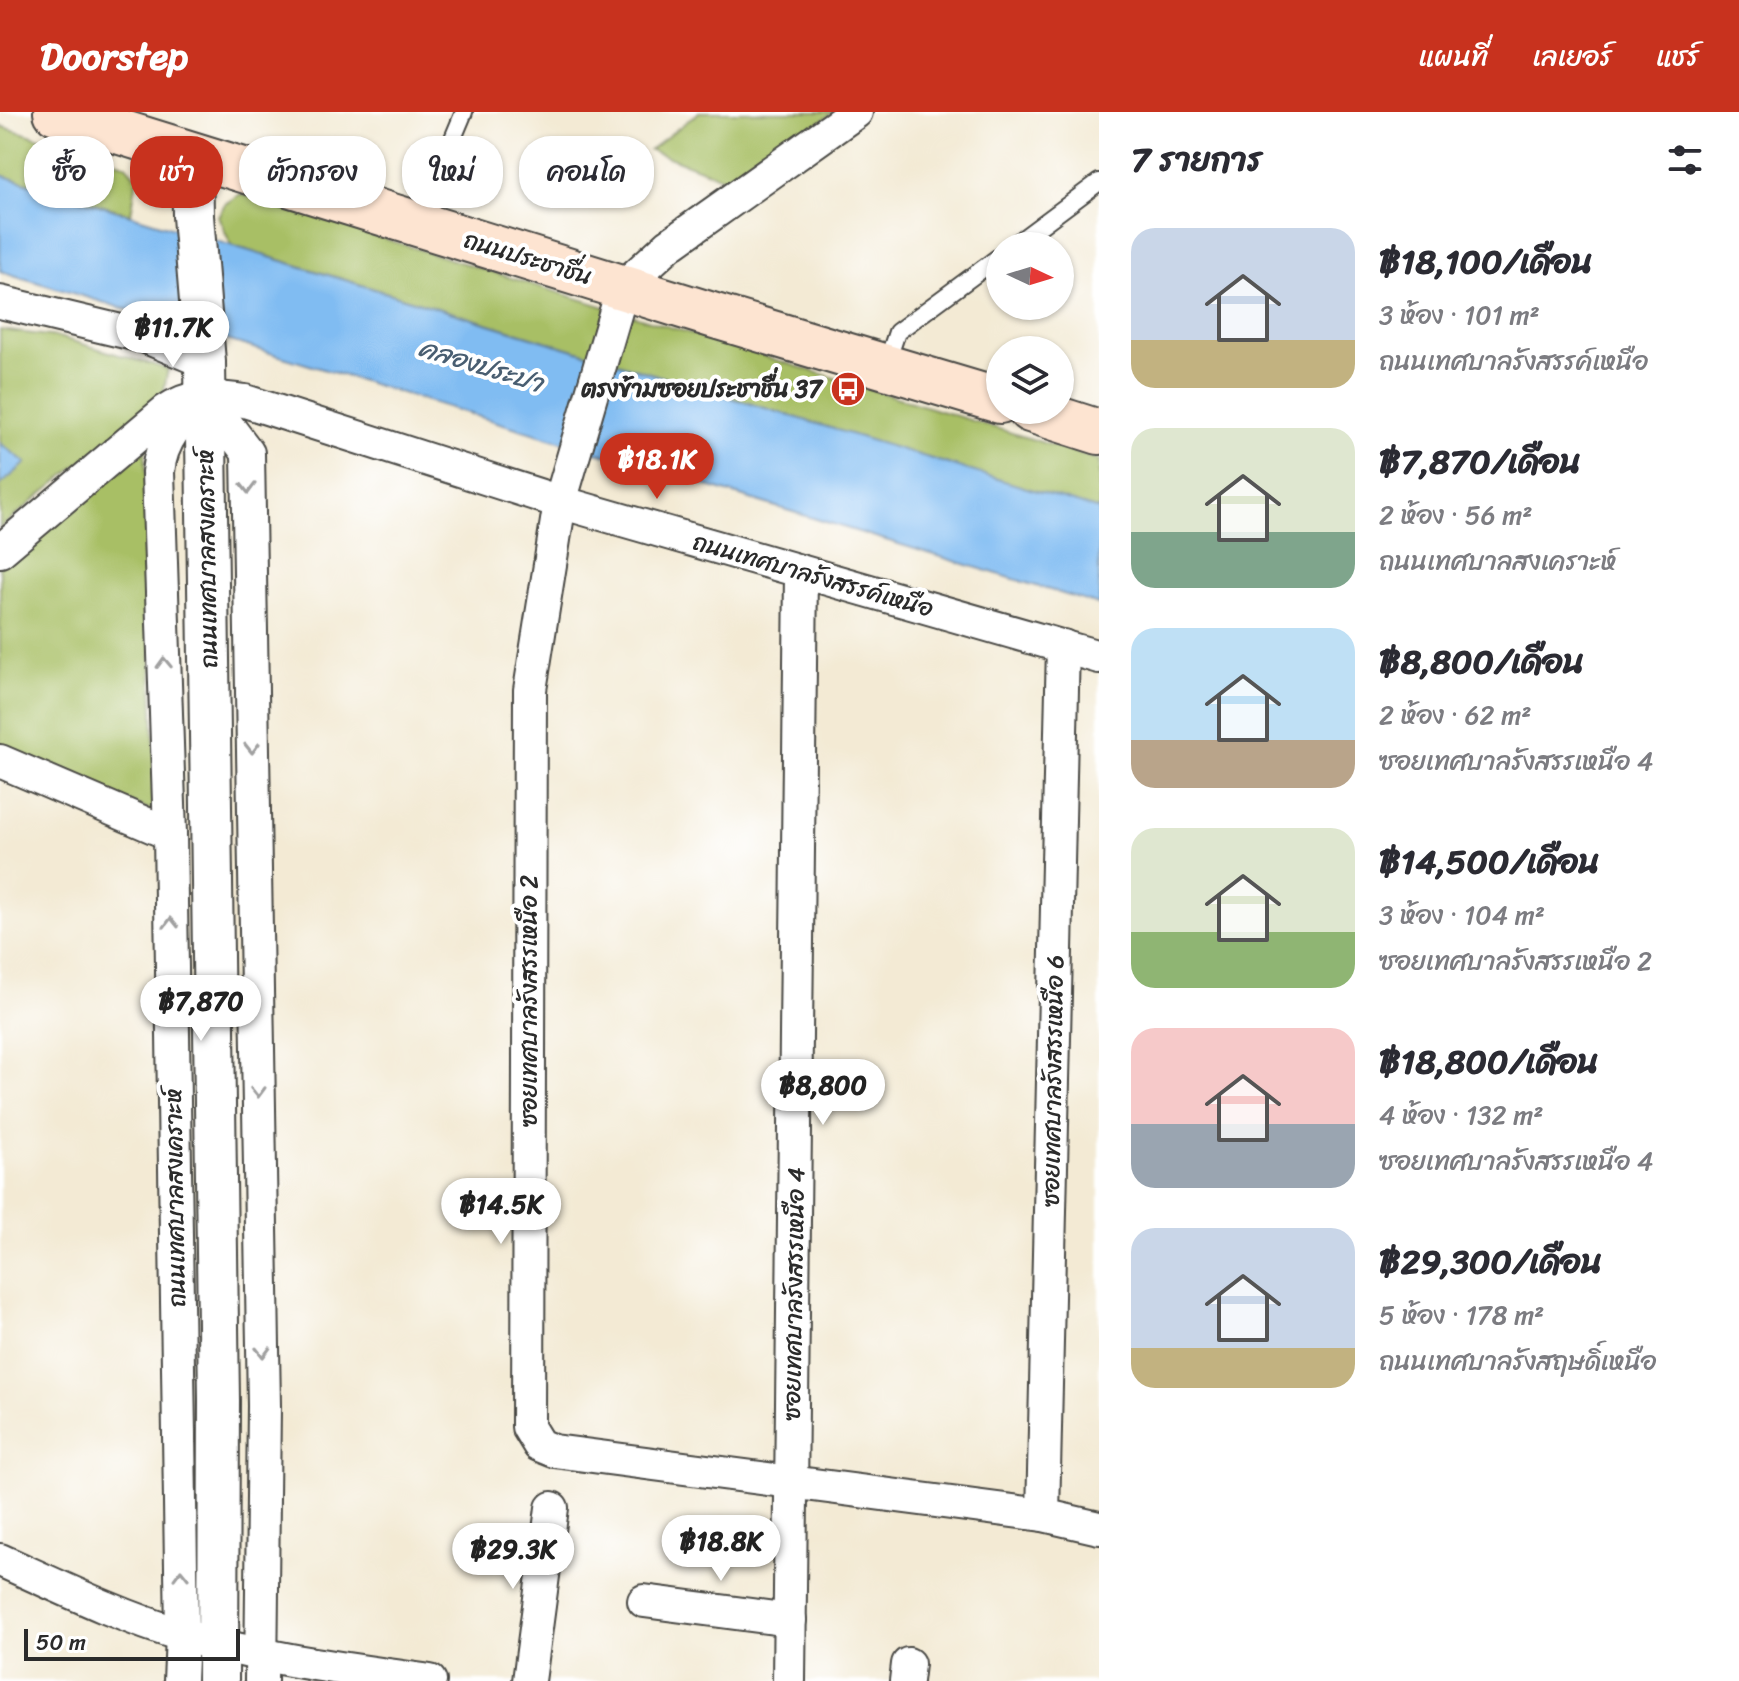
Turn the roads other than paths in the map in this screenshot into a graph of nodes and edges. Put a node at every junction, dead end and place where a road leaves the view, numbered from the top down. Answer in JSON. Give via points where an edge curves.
{"nodes":[{"id":1,"x":56,"y":112,"type":"edge"},
{"id":2,"x":464,"y":112,"type":"edge"},
{"id":3,"x":856,"y":112,"type":"edge"},
{"id":4,"x":106,"y":119,"type":"edge"},
{"id":5,"x":148,"y":136,"type":"edge"},
{"id":6,"x":223,"y":164,"type":"edge"},
{"id":7,"x":1099,"y":182,"type":"edge"},
{"id":8,"x":193,"y":208,"type":"edge"},
{"id":9,"x":417,"y":224,"type":"junction"},
{"id":10,"x":1032,"y":232,"type":"edge"},
{"id":11,"x":986,"y":266,"type":"edge"},
{"id":12,"x":623,"y":287,"type":"junction"},
{"id":13,"x":0,"y":302,"type":"edge"},
{"id":14,"x":204,"y":365,"type":"junction"},
{"id":15,"x":886,"y":365,"type":"junction"},
{"id":16,"x":986,"y":397,"type":"edge"},
{"id":17,"x":1074,"y":424,"type":"edge"},
{"id":18,"x":1099,"y":432,"type":"edge"},
{"id":19,"x":560,"y":502,"type":"junction"},
{"id":20,"x":0,"y":551,"type":"edge"},
{"id":21,"x":801,"y":572,"type":"junction"},
{"id":22,"x":1063,"y":646,"type":"junction"},
{"id":23,"x":1099,"y":657,"type":"edge"},
{"id":24,"x":0,"y":761,"type":"edge"},
{"id":25,"x":170,"y":834,"type":"junction"},
{"id":26,"x":792,"y":1483,"type":"junction"},
{"id":27,"x":552,"y":1508,"type":"dead end"},
{"id":28,"x":1043,"y":1515,"type":"junction"},
{"id":29,"x":1099,"y":1528,"type":"edge"},
{"id":30,"x":0,"y":1560,"type":"edge"},
{"id":31,"x":644,"y":1601,"type":"dead end"},
{"id":32,"x":790,"y":1620,"type":"junction"},
{"id":33,"x":207,"y":1653,"type":"edge"},
{"id":34,"x":262,"y":1667,"type":"edge"},
{"id":35,"x":180,"y":1681,"type":"edge"},
{"id":36,"x":430,"y":1681,"type":"edge"},
{"id":37,"x":529,"y":1681,"type":"edge"},
{"id":38,"x":789,"y":1681,"type":"edge"}],
"edges":[{"from":1,"to":4,"type":"main road","name":"ถนนประชาชื่น"},
{"from":2,"to":9,"type":"lane"},
{"from":3,"to":12,"type":"street","via":[[669,245]]},
{"from":4,"to":5,"type":"main road","name":"ถนนประชาชื่น"},
{"from":6,"to":9,"type":"main road","name":"ถนนประชาชื่น"},
{"from":7,"to":10,"type":"lane"},
{"from":8,"to":14,"type":"street","name":"ถนนเทศบาลสงเคราะห์"},
{"from":9,"to":12,"type":"main road","name":"ถนนประชาชื่น"},
{"from":11,"to":15,"type":"lane","via":[[897,332]]},
{"from":12,"to":15,"type":"main road","name":"ถนนประชาชื่น"},
{"from":12,"to":19,"type":"street","name":"ซอยเทศบาลรังสรรเหนือ 2"},
{"from":13,"to":14,"type":"street","via":[[146,337]]},
{"from":14,"to":19,"type":"street","name":"ถนนเทศบาลรังสรรค์เหนือ","via":[[245,401]]},
{"from":14,"to":20,"type":"street","via":[[181,401]]},
{"from":25,"to":14,"type":"street","name":"ถนนเทศบาลสงเคราะห์","one_way":true,"via":[[158,472],[160,453],[183,417]]},
{"from":14,"to":33,"type":"street","name":"ถนนเทศบาลสงเคราะห์","via":[[219,1416]]},
{"from":14,"to":34,"type":"street","name":"ถนนเทศบาลสงเคราะห์","one_way":true,"via":[[248,453],[264,1406]]},
{"from":15,"to":16,"type":"main road","name":"ถนนประชาชื่น"},
{"from":17,"to":18,"type":"main road"},
{"from":19,"to":21,"type":"street","name":"ถนนเทศบาลรังสรรค์เหนือ"},
{"from":19,"to":26,"type":"street","name":"ซอยเทศบาลรังสรรเหนือ 2","via":[[530,690],[528,1427],[539,1445],[554,1451]]},
{"from":21,"to":22,"type":"street","name":"ถนนเทศบาลรังสรรค์เหนือ"},
{"from":21,"to":26,"type":"street","name":"ซอยเทศบาลรังสรรเหนือ 4"},
{"from":22,"to":23,"type":"street","name":"ถนนเทศบาลรังสรรค์เหนือ"},
{"from":22,"to":28,"type":"street","name":"ซอยเทศบาลรังสรรเหนือ 6"},
{"from":24,"to":25,"type":"street"},
{"from":33,"to":25,"type":"street","name":"ถนนเทศบาลสงเคราะห์","one_way":true},
{"from":26,"to":28,"type":"street","name":"ซอยเทศบาลรังสรรเหนือ 2"},
{"from":26,"to":32,"type":"street","name":"ซอยเทศบาลรังสรรเหนือ 4"},
{"from":27,"to":37,"type":"street"},
{"from":28,"to":29,"type":"street","name":"ซอยเทศบาลรังสรรเหนือ 2"},
{"from":30,"to":33,"type":"street"},
{"from":31,"to":32,"type":"street"},
{"from":32,"to":38,"type":"street","name":"ซอยเทศบาลรังสรรเหนือ 4"},
{"from":33,"to":34,"type":"street"},
{"from":33,"to":35,"type":"street","name":"ถนนเทศบาลสงเคราะห์"},
{"from":34,"to":36,"type":"street","via":[[300,1662]]}]}
